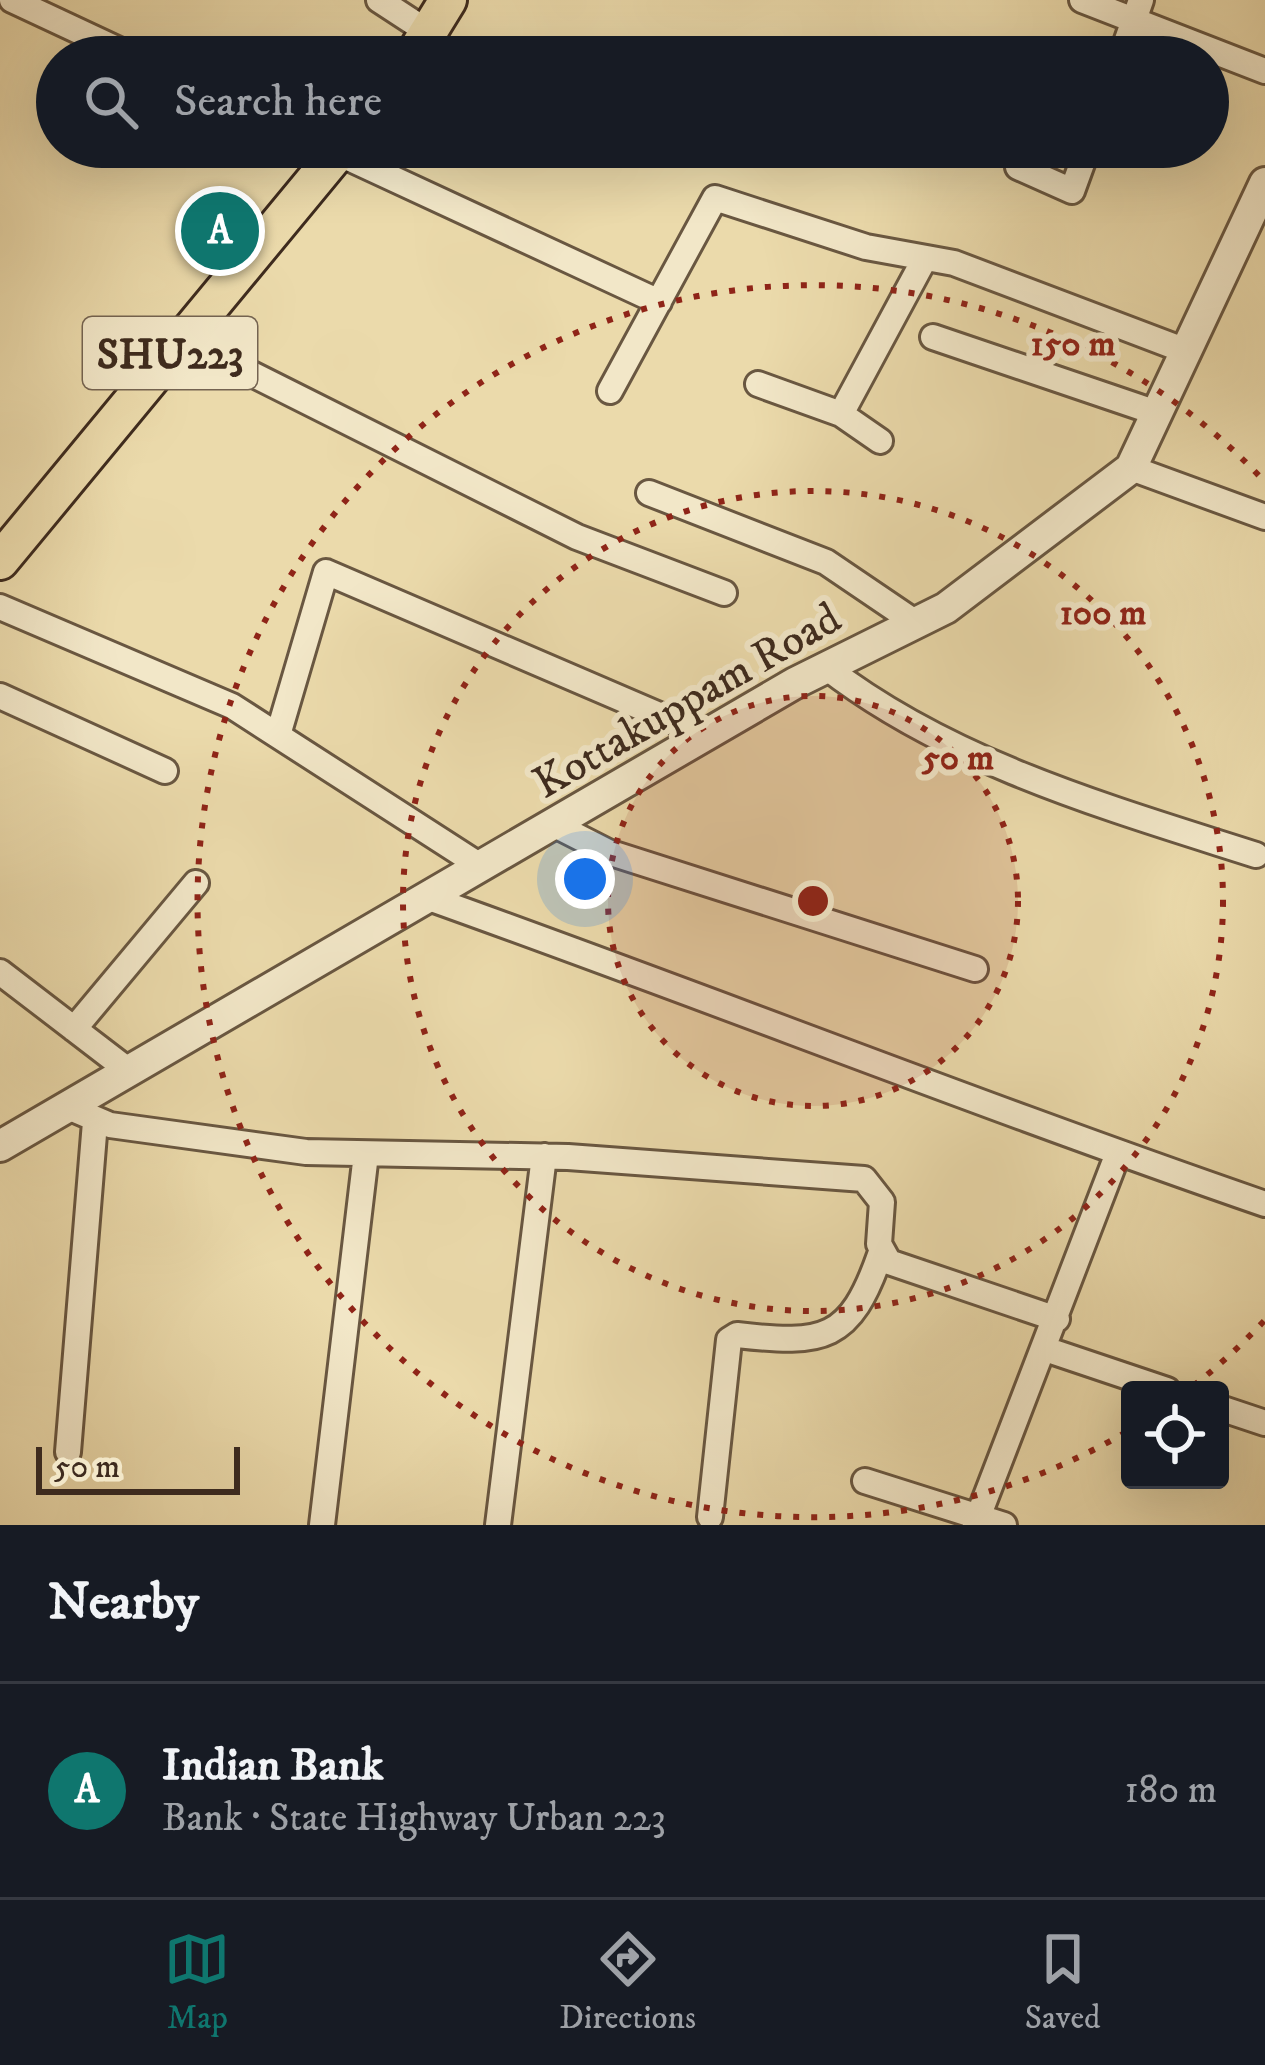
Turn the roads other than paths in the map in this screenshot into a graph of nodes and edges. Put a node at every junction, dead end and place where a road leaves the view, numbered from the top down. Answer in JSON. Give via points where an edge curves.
{"nodes":[{"id":1,"x":12,"y":0,"type":"edge"},
{"id":2,"x":379,"y":0,"type":"edge"},
{"id":3,"x":448,"y":0,"type":"edge"},
{"id":4,"x":1082,"y":0,"type":"edge"},
{"id":5,"x":1138,"y":10,"type":"edge"},
{"id":6,"x":89,"y":36,"type":"edge"},
{"id":7,"x":412,"y":36,"type":"edge"},
{"id":8,"x":426,"y":36,"type":"edge"},
{"id":9,"x":1192,"y":36,"type":"edge"},
{"id":10,"x":1229,"y":54,"type":"edge"},
{"id":11,"x":1265,"y":71,"type":"edge"},
{"id":12,"x":320,"y":168,"type":"edge"},
{"id":13,"x":375,"y":168,"type":"edge"},
{"id":14,"x":1020,"y":168,"type":"edge"},
{"id":15,"x":1080,"y":168,"type":"edge"},
{"id":16,"x":1265,"y":183,"type":"edge"},
{"id":17,"x":925,"y":258,"type":"junction"},
{"id":18,"x":658,"y":302,"type":"junction"},
{"id":19,"x":933,"y":337,"type":"dead end"},
{"id":20,"x":182,"y":339,"type":"junction"},
{"id":21,"x":1186,"y":351,"type":"junction"},
{"id":22,"x":758,"y":384,"type":"dead end"},
{"id":23,"x":610,"y":391,"type":"dead end"},
{"id":24,"x":842,"y":413,"type":"junction"},
{"id":25,"x":1157,"y":413,"type":"junction"},
{"id":26,"x":880,"y":441,"type":"dead end"},
{"id":27,"x":1132,"y":468,"type":"junction"},
{"id":28,"x":649,"y":493,"type":"dead end"},
{"id":29,"x":1265,"y":517,"type":"edge"},
{"id":30,"x":0,"y":561,"type":"edge"},
{"id":31,"x":724,"y":593,"type":"dead end"},
{"id":32,"x":0,"y":608,"type":"edge"},
{"id":33,"x":916,"y":623,"type":"junction"},
{"id":34,"x":826,"y":667,"type":"junction"},
{"id":35,"x":0,"y":696,"type":"edge"},
{"id":36,"x":278,"y":735,"type":"junction"},
{"id":37,"x":708,"y":736,"type":"junction"},
{"id":38,"x":165,"y":771,"type":"dead end"},
{"id":39,"x":555,"y":825,"type":"junction"},
{"id":40,"x":1256,"y":855,"type":"dead end"},
{"id":41,"x":482,"y":867,"type":"junction"},
{"id":42,"x":196,"y":883,"type":"dead end"},
{"id":43,"x":429,"y":898,"type":"junction"},
{"id":44,"x":976,"y":969,"type":"dead end"},
{"id":45,"x":0,"y":972,"type":"edge"},
{"id":46,"x":74,"y":1029,"type":"junction"},
{"id":47,"x":129,"y":1071,"type":"junction"},
{"id":48,"x":82,"y":1114,"type":"junction"},
{"id":49,"x":0,"y":1146,"type":"edge"},
{"id":50,"x":1118,"y":1153,"type":"junction"},
{"id":51,"x":366,"y":1154,"type":"junction"},
{"id":52,"x":544,"y":1156,"type":"junction"},
{"id":53,"x":1265,"y":1204,"type":"edge"},
{"id":54,"x":880,"y":1255,"type":"junction"},
{"id":55,"x":1057,"y":1319,"type":"junction"},
{"id":56,"x":1045,"y":1349,"type":"junction"},
{"id":57,"x":1140,"y":1381,"type":"edge"},
{"id":58,"x":1229,"y":1411,"type":"edge"},
{"id":59,"x":1265,"y":1423,"type":"edge"},
{"id":60,"x":68,"y":1452,"type":"dead end"},
{"id":61,"x":865,"y":1481,"type":"dead end"},
{"id":62,"x":710,"y":1517,"type":"dead end"},
{"id":63,"x":977,"y":1521,"type":"edge"},
{"id":64,"x":322,"y":1525,"type":"edge"},
{"id":65,"x":498,"y":1525,"type":"edge"},
{"id":66,"x":1004,"y":1525,"type":"edge"}],
"edges":[{"from":1,"to":6,"type":"street"},
{"from":2,"to":7,"type":"street"},
{"from":3,"to":8,"type":"main road"},
{"from":4,"to":5,"type":"street"},
{"from":5,"to":9,"type":"street"},
{"from":10,"to":11,"type":"street"},
{"from":12,"to":20,"type":"main road","number":"SHU223"},
{"from":13,"to":18,"type":"street"},
{"from":14,"to":15,"type":"street","via":[[1072,191]]},
{"from":16,"to":21,"type":"street","name":"Kottakuppam Road"},
{"from":17,"to":18,"type":"street","via":[[715,198]]},
{"from":17,"to":21,"type":"street"},
{"from":17,"to":24,"type":"street"},
{"from":18,"to":23,"type":"street"},
{"from":19,"to":25,"type":"street"},
{"from":20,"to":30,"type":"main road","number":"SHU223"},
{"from":20,"to":31,"type":"street","via":[[577,537]]},
{"from":21,"to":25,"type":"street","name":"Kottakuppam Road"},
{"from":22,"to":24,"type":"street"},
{"from":24,"to":26,"type":"street"},
{"from":25,"to":27,"type":"street","name":"Kottakuppam Road"},
{"from":27,"to":29,"type":"street"},
{"from":27,"to":33,"type":"street","name":"Kottakuppam Road"},
{"from":28,"to":33,"type":"street","via":[[826,562]]},
{"from":32,"to":36,"type":"street","via":[[232,706]]},
{"from":33,"to":34,"type":"street","name":"Kottakuppam Road"},
{"from":34,"to":37,"type":"street","name":"Kottakuppam Road"},
{"from":34,"to":40,"type":"street","via":[[864,696],[1010,769]]},
{"from":35,"to":38,"type":"street"},
{"from":36,"to":37,"type":"street","via":[[326,572]]},
{"from":36,"to":41,"type":"street"},
{"from":37,"to":39,"type":"street","name":"Kottakuppam Road"},
{"from":39,"to":41,"type":"street","name":"Kottakuppam Road"},
{"from":39,"to":44,"type":"street","via":[[629,859]]},
{"from":41,"to":43,"type":"street","name":"Kottakuppam Road"},
{"from":42,"to":46,"type":"street"},
{"from":43,"to":47,"type":"street","name":"Kottakuppam Road"},
{"from":43,"to":50,"type":"street"},
{"from":45,"to":46,"type":"street"},
{"from":46,"to":47,"type":"street"},
{"from":47,"to":48,"type":"street","name":"Kottakuppam Road"},
{"from":48,"to":49,"type":"street","name":"Kottakuppam Road"},
{"from":48,"to":51,"type":"street","via":[[306,1152]]},
{"from":48,"to":60,"type":"street"},
{"from":50,"to":53,"type":"street"},
{"from":50,"to":55,"type":"street"},
{"from":51,"to":52,"type":"street"},
{"from":51,"to":64,"type":"street"},
{"from":52,"to":54,"type":"street","via":[[864,1179],[882,1202]]},
{"from":52,"to":65,"type":"street"},
{"from":54,"to":55,"type":"street"},
{"from":54,"to":62,"type":"street","via":[[865,1299],[843,1324],[815,1337],[729,1340]]},
{"from":55,"to":56,"type":"street"},
{"from":56,"to":57,"type":"street"},
{"from":56,"to":63,"type":"street"},
{"from":58,"to":59,"type":"street"},
{"from":61,"to":63,"type":"street"},
{"from":63,"to":66,"type":"street"}]}
